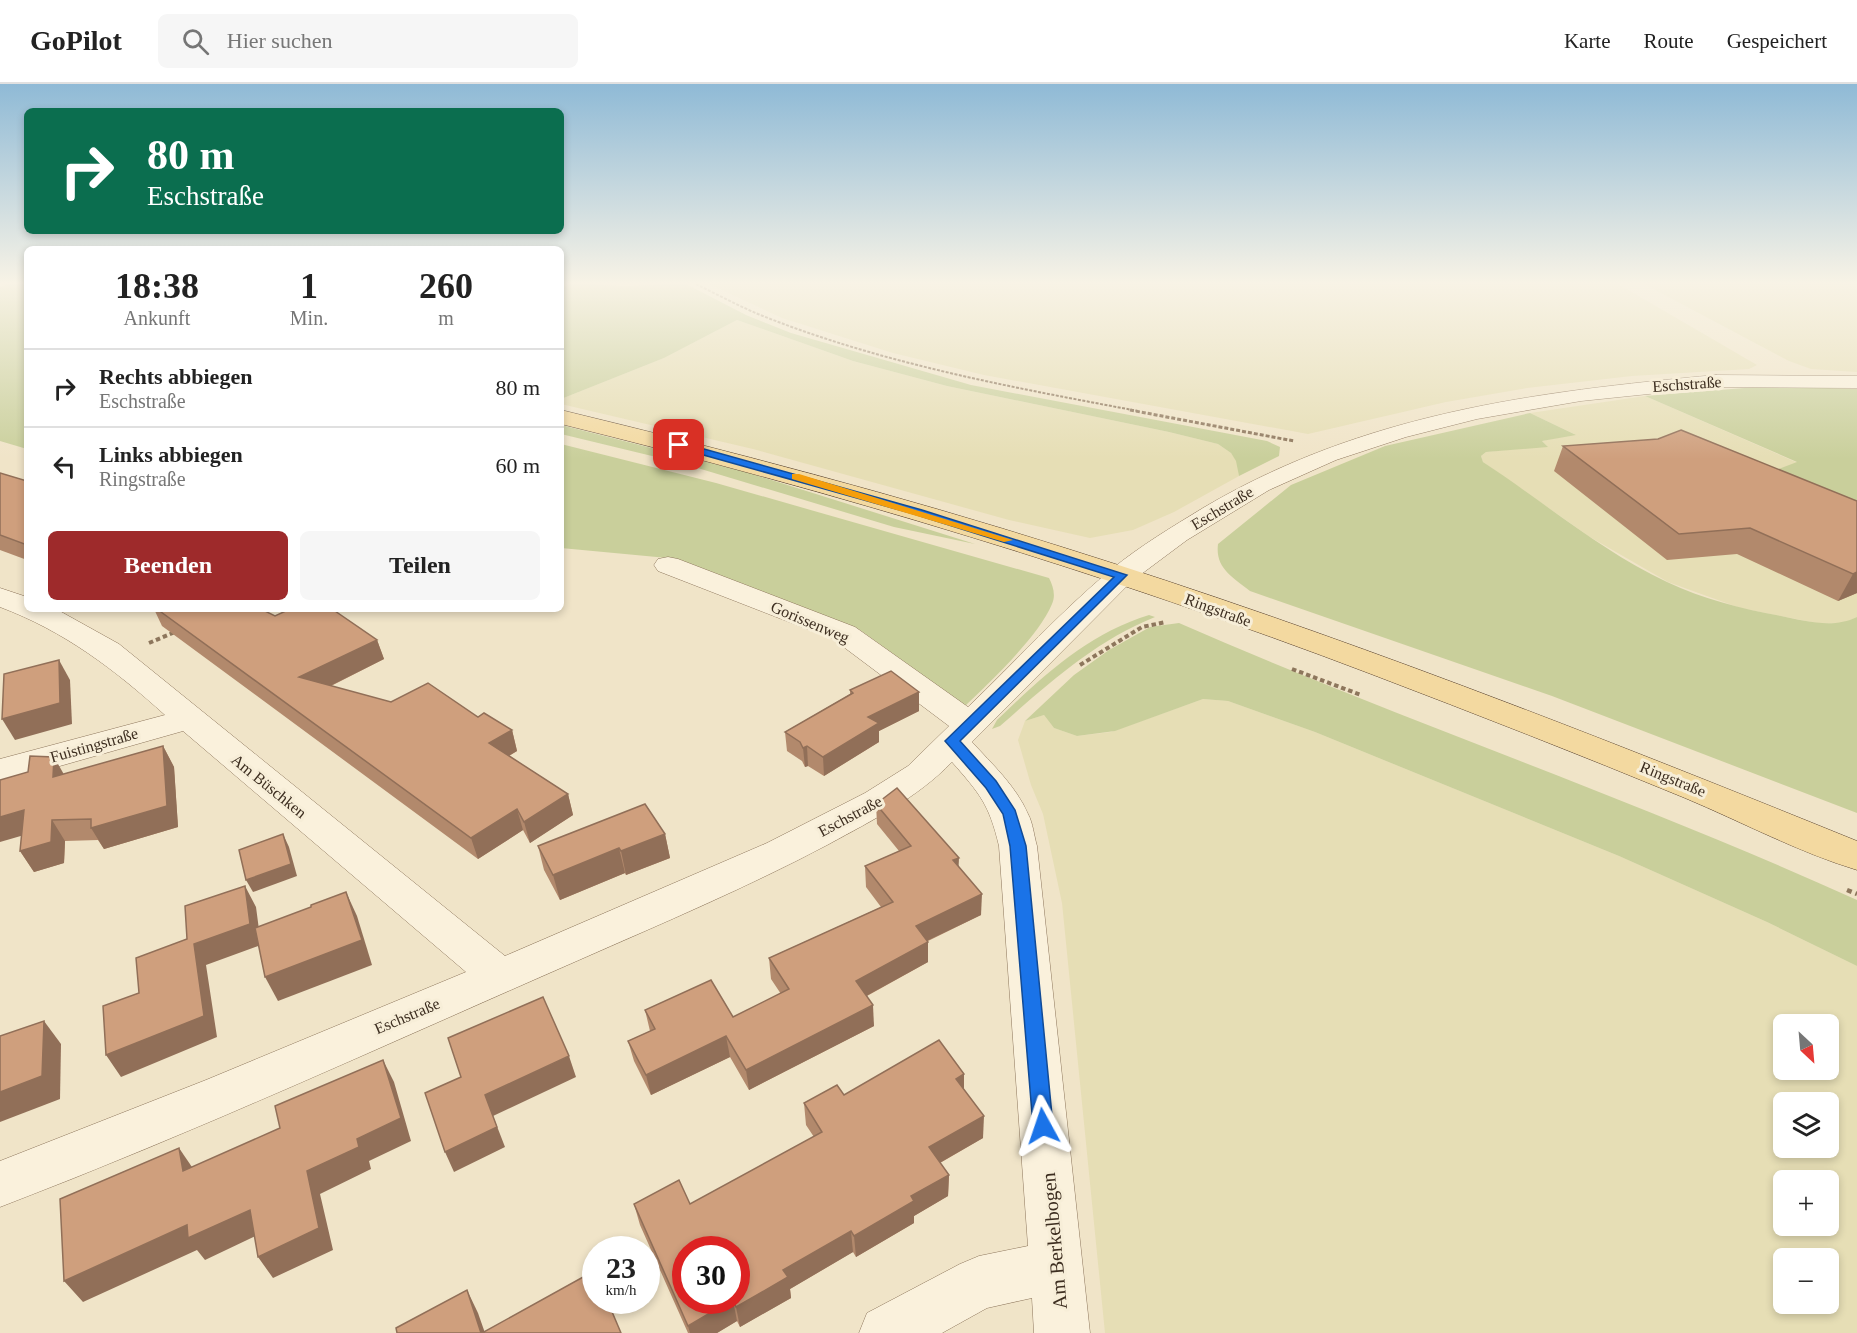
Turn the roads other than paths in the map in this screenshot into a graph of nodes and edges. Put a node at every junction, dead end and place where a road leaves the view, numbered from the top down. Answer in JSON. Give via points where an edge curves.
{"nodes":[{"id":1,"x":1857,"y":382,"type":"edge"},
{"id":2,"x":564,"y":418,"type":"edge"},
{"id":3,"x":668,"y":565,"type":"dead end"},
{"id":4,"x":1122,"y":575,"type":"junction"},
{"id":5,"x":0,"y":597,"type":"edge"},
{"id":6,"x":24,"y":606,"type":"edge"},
{"id":7,"x":40,"y":612,"type":"edge"},
{"id":8,"x":188,"y":719,"type":"junction"},
{"id":9,"x":960,"y":733,"type":"junction"},
{"id":10,"x":0,"y":771,"type":"edge"},
{"id":11,"x":1857,"y":856,"type":"edge"},
{"id":12,"x":500,"y":976,"type":"junction"},
{"id":13,"x":0,"y":1184,"type":"edge"},
{"id":14,"x":1056,"y":1267,"type":"junction"},
{"id":15,"x":887,"y":1333,"type":"edge"},
{"id":16,"x":1062,"y":1333,"type":"edge"}],
"edges":[{"from":1,"to":4,"type":"street","name":"Eschstraße","via":[[1716,381],[1581,394],[1465,415],[1398,432],[1328,455],[1260,485],[1178,534]]},
{"from":2,"to":4,"type":"main road","name":"Ringstraße","via":[[736,460]]},
{"from":3,"to":9,"type":"street","name":"Gorissenweg","via":[[844,633]]},
{"from":4,"to":9,"type":"street","name":"Eschstraße"},
{"from":4,"to":11,"type":"main road","name":"Ringstraße","via":[[1406,676]]},
{"from":5,"to":6,"type":"street"},
{"from":7,"to":8,"type":"street","name":"Am Büschken","via":[[118,656]]},
{"from":8,"to":10,"type":"street","name":"Fuistingstraße"},
{"from":8,"to":12,"type":"street","name":"Am Büschken"},
{"from":9,"to":12,"type":"street","name":"Eschstraße","via":[[920,774],[878,802],[770,858]]},
{"from":9,"to":14,"type":"street","name":"Am Berkelbogen","via":[[1010,814],[1018,846]]},
{"from":12,"to":13,"type":"street","name":"Eschstraße"},
{"from":14,"to":15,"type":"street","via":[[979,1283]]},
{"from":14,"to":16,"type":"street","name":"Am Berkelbogen"}]}
